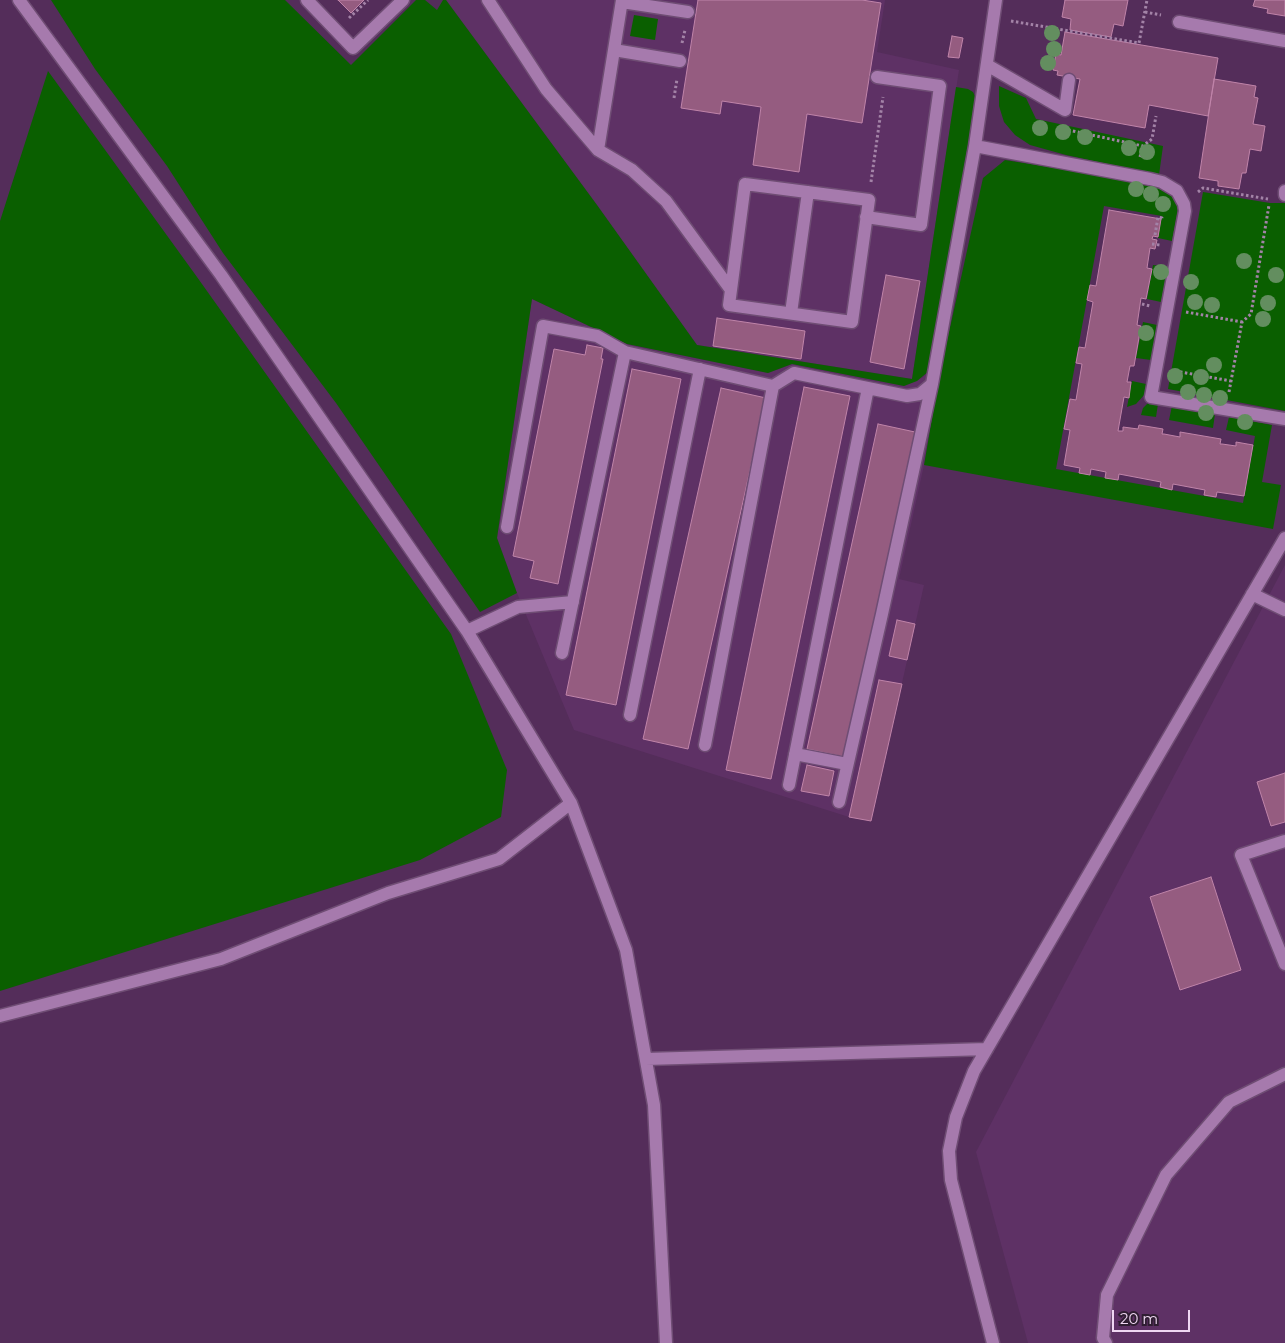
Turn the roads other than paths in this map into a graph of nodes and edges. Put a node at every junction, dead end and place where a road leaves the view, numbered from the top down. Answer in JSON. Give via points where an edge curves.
{"nodes":[{"id":1,"x":19,"y":0,"type":"edge"},
{"id":2,"x":308,"y":0,"type":"edge"},
{"id":3,"x":403,"y":0,"type":"edge"},
{"id":4,"x":488,"y":0,"type":"edge"},
{"id":5,"x":996,"y":0,"type":"edge"},
{"id":6,"x":622,"y":1,"type":"edge"},
{"id":7,"x":688,"y":12,"type":"dead end"},
{"id":8,"x":1179,"y":22,"type":"dead end"},
{"id":9,"x":1285,"y":41,"type":"edge"},
{"id":10,"x":614,"y":50,"type":"junction"},
{"id":11,"x":680,"y":61,"type":"dead end"},
{"id":12,"x":987,"y":65,"type":"junction"},
{"id":13,"x":881,"y":78,"type":"road end"},
{"id":14,"x":1069,"y":80,"type":"dead end"},
{"id":15,"x":975,"y":146,"type":"junction"},
{"id":16,"x":598,"y":150,"type":"junction"},
{"id":17,"x":1285,"y":191,"type":"edge"},
{"id":18,"x":808,"y":192,"type":"junction"},
{"id":19,"x":1285,"y":195,"type":"edge"},
{"id":20,"x":866,"y":217,"type":"junction"},
{"id":21,"x":731,"y":290,"type":"junction"},
{"id":22,"x":791,"y":313,"type":"junction"},
{"id":23,"x":625,"y":352,"type":"junction"},
{"id":24,"x":700,"y":369,"type":"junction"},
{"id":25,"x":932,"y":384,"type":"junction"},
{"id":26,"x":774,"y":386,"type":"junction"},
{"id":27,"x":868,"y":388,"type":"junction"},
{"id":28,"x":1285,"y":419,"type":"edge"},
{"id":29,"x":507,"y":527,"type":"dead end"},
{"id":30,"x":1285,"y":538,"type":"edge"},
{"id":31,"x":1252,"y":594,"type":"junction"},
{"id":32,"x":573,"y":602,"type":"junction"},
{"id":33,"x":1285,"y":610,"type":"edge"},
{"id":34,"x":468,"y":631,"type":"junction"},
{"id":35,"x":562,"y":653,"type":"dead end"},
{"id":36,"x":630,"y":715,"type":"dead end"},
{"id":37,"x":706,"y":745,"type":"dead end"},
{"id":38,"x":795,"y":754,"type":"junction"},
{"id":39,"x":848,"y":764,"type":"junction"},
{"id":40,"x":789,"y":785,"type":"dead end"},
{"id":41,"x":839,"y":802,"type":"dead end"},
{"id":42,"x":571,"y":803,"type":"junction"},
{"id":43,"x":1285,"y":840,"type":"edge"},
{"id":44,"x":1285,"y":964,"type":"edge"},
{"id":45,"x":0,"y":1016,"type":"edge"},
{"id":46,"x":987,"y":1049,"type":"junction"},
{"id":47,"x":646,"y":1059,"type":"junction"},
{"id":48,"x":1285,"y":1074,"type":"edge"},
{"id":49,"x":666,"y":1343,"type":"edge"},
{"id":50,"x":993,"y":1343,"type":"edge"},
{"id":51,"x":1106,"y":1343,"type":"edge"}],
"edges":[{"from":1,"to":34,"type":"street","via":[[220,276]]},
{"from":2,"to":3,"type":"street","via":[[353,48]]},
{"from":4,"to":16,"type":"street","via":[[546,89]]},
{"from":5,"to":12,"type":"street"},
{"from":6,"to":7,"type":"street"},
{"from":6,"to":10,"type":"street"},
{"from":8,"to":9,"type":"street"},
{"from":10,"to":11,"type":"street"},
{"from":10,"to":16,"type":"street"},
{"from":12,"to":14,"type":"street","via":[[1065,110]]},
{"from":12,"to":15,"type":"street"},
{"from":13,"to":20,"type":"street","via":[[940,86],[921,225]]},
{"from":15,"to":25,"type":"street"},
{"from":15,"to":28,"type":"street","via":[[1150,179],[1162,182],[1177,192],[1185,211],[1151,397]]},
{"from":16,"to":21,"type":"street","via":[[632,170],[666,201]]},
{"from":17,"to":19,"type":"street"},
{"from":18,"to":20,"type":"street","via":[[869,200]]},
{"from":18,"to":21,"type":"street","via":[[745,184]]},
{"from":18,"to":22,"type":"street"},
{"from":20,"to":22,"type":"street","via":[[852,322]]},
{"from":21,"to":22,"type":"street","via":[[729,305]]},
{"from":23,"to":24,"type":"street"},
{"from":23,"to":29,"type":"street","via":[[598,336],[543,326]]},
{"from":23,"to":32,"type":"street"},
{"from":24,"to":26,"type":"street"},
{"from":24,"to":36,"type":"street"},
{"from":25,"to":27,"type":"street","via":[[920,394],[907,396]]},
{"from":25,"to":39,"type":"street"},
{"from":26,"to":27,"type":"street","via":[[794,373]]},
{"from":26,"to":37,"type":"street"},
{"from":27,"to":38,"type":"street"},
{"from":30,"to":31,"type":"street"},
{"from":31,"to":33,"type":"street"},
{"from":31,"to":46,"type":"street"},
{"from":32,"to":34,"type":"street","via":[[518,607]]},
{"from":32,"to":35,"type":"street"},
{"from":34,"to":42,"type":"street"},
{"from":38,"to":39,"type":"street"},
{"from":38,"to":40,"type":"street"},
{"from":39,"to":41,"type":"street"},
{"from":42,"to":45,"type":"street","via":[[499,859],[388,893],[221,959]]},
{"from":42,"to":47,"type":"street","via":[[626,950]]},
{"from":43,"to":44,"type":"street","via":[[1241,855]]},
{"from":46,"to":47,"type":"street"},
{"from":46,"to":50,"type":"street","via":[[974,1071],[956,1117],[949,1151],[951,1180]]},
{"from":47,"to":49,"type":"street","via":[[654,1105]]},
{"from":48,"to":51,"type":"street","via":[[1229,1102],[1166,1175],[1107,1295],[1103,1338]]}]}
